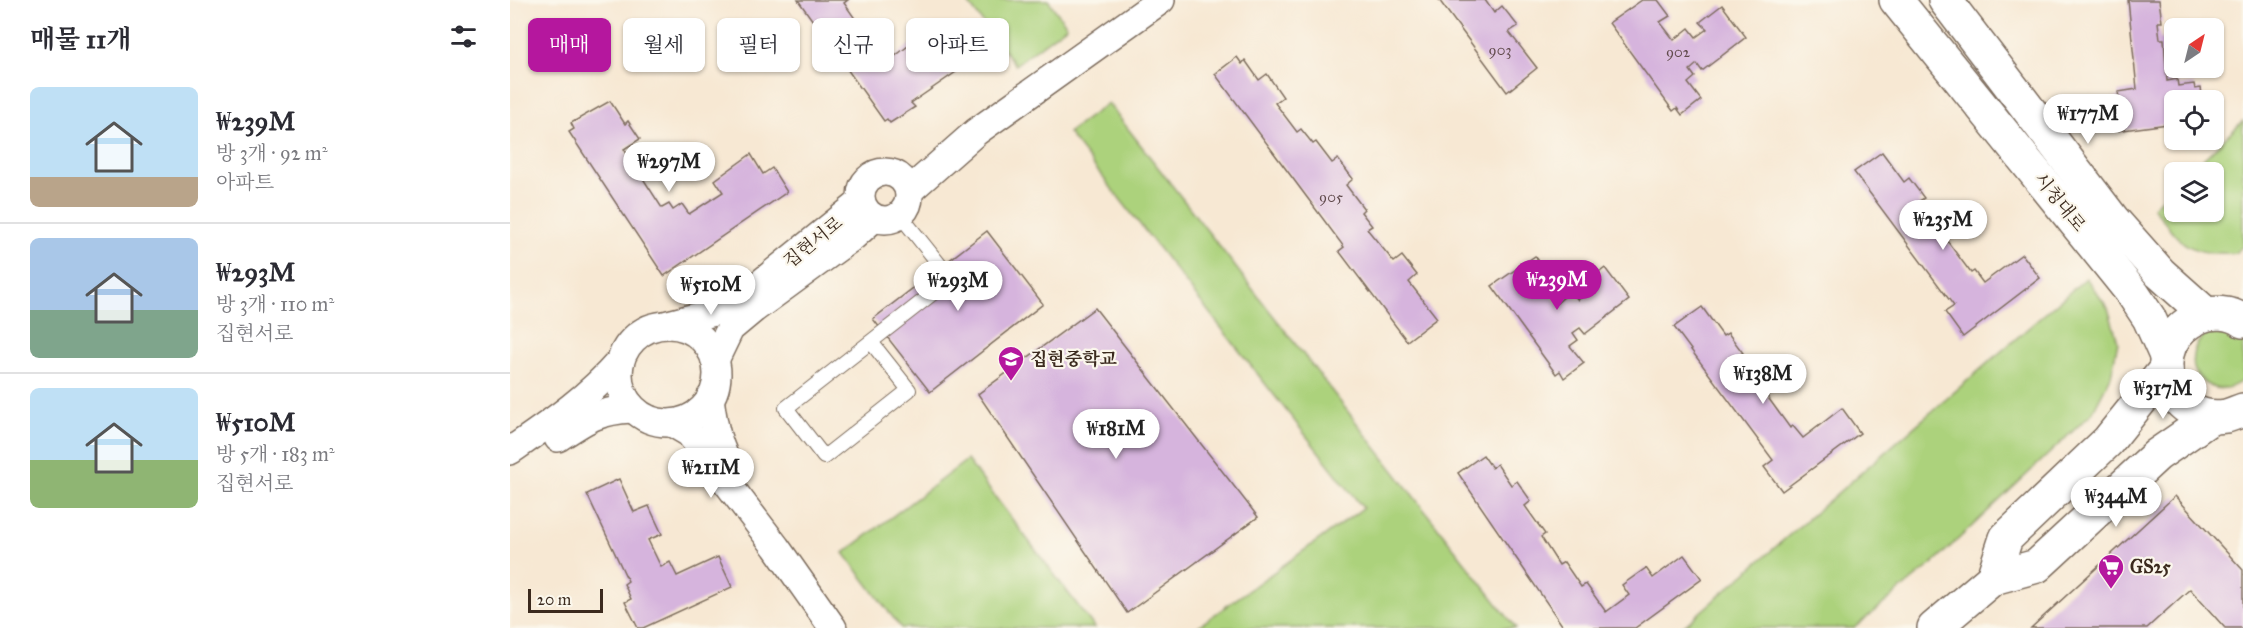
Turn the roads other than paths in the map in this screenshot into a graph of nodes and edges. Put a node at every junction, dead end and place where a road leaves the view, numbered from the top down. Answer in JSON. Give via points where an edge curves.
{"nodes":[{"id":1,"x":1161,"y":0,"type":"edge"},
{"id":2,"x":1896,"y":0,"type":"edge"},
{"id":3,"x":1945,"y":0,"type":"edge"},
{"id":4,"x":888,"y":200,"type":"junction"},
{"id":5,"x":2228,"y":312,"type":"edge"},
{"id":6,"x":667,"y":324,"type":"junction"},
{"id":7,"x":871,"y":342,"type":"junction"},
{"id":8,"x":715,"y":360,"type":"junction"},
{"id":9,"x":619,"y":362,"type":"junction"},
{"id":10,"x":2166,"y":363,"type":"junction"},
{"id":11,"x":710,"y":398,"type":"junction"},
{"id":12,"x":632,"y":409,"type":"junction"},
{"id":13,"x":2231,"y":419,"type":"edge"},
{"id":14,"x":672,"y":423,"type":"junction"},
{"id":15,"x":510,"y":452,"type":"edge"},
{"id":16,"x":510,"y":470,"type":"edge"},
{"id":17,"x":776,"y":546,"type":"junction"},
{"id":18,"x":1992,"y":578,"type":"junction"},
{"id":19,"x":833,"y":628,"type":"edge"},
{"id":20,"x":1934,"y":628,"type":"edge"}],
"edges":[{"from":1,"to":4,"type":"street","name":"집현서로"},
{"from":2,"to":10,"type":"street","name":"시청대로","via":[[2133,294],[2149,318]]},
{"from":3,"to":5,"type":"street","name":"시청대로","via":[[2114,220],[2160,273]]},
{"from":4,"to":6,"type":"street","name":"집현서로","via":[[746,295],[711,313]]},
{"from":4,"to":7,"type":"lane","via":[[951,279]]},
{"from":4,"to":8,"type":"street","name":"집현서로","via":[[854,236],[730,329]]},
{"from":5,"to":10,"type":"street","via":[[2187,322],[2173,337]]},
{"from":6,"to":8,"type":"street","via":[[697,334]]},
{"from":6,"to":9,"type":"street","via":[[637,334]]},
{"from":7,"to":7,"type":"lane","via":[[786,408],[824,457],[909,390]]},
{"from":8,"to":11,"type":"street","via":[[717,375]]},
{"from":9,"to":12,"type":"street","via":[[622,395]]},
{"from":9,"to":15,"type":"street","via":[[578,403]]},
{"from":10,"to":13,"type":"street","name":"시청대로","via":[[2170,387],[2181,402],[2195,412]]},
{"from":10,"to":18,"type":"street","via":[[2108,441],[2006,538]]},
{"from":11,"to":14,"type":"street","via":[[694,416]]},
{"from":11,"to":17,"type":"street","via":[[721,452]]},
{"from":12,"to":14,"type":"street","via":[[646,418]]},
{"from":12,"to":16,"type":"street","via":[[608,411],[587,419]]},
{"from":13,"to":18,"type":"street","via":[[2157,455],[2037,566]]},
{"from":14,"to":17,"type":"street","via":[[689,433]]},
{"from":17,"to":19,"type":"street"},
{"from":18,"to":20,"type":"street"}]}
